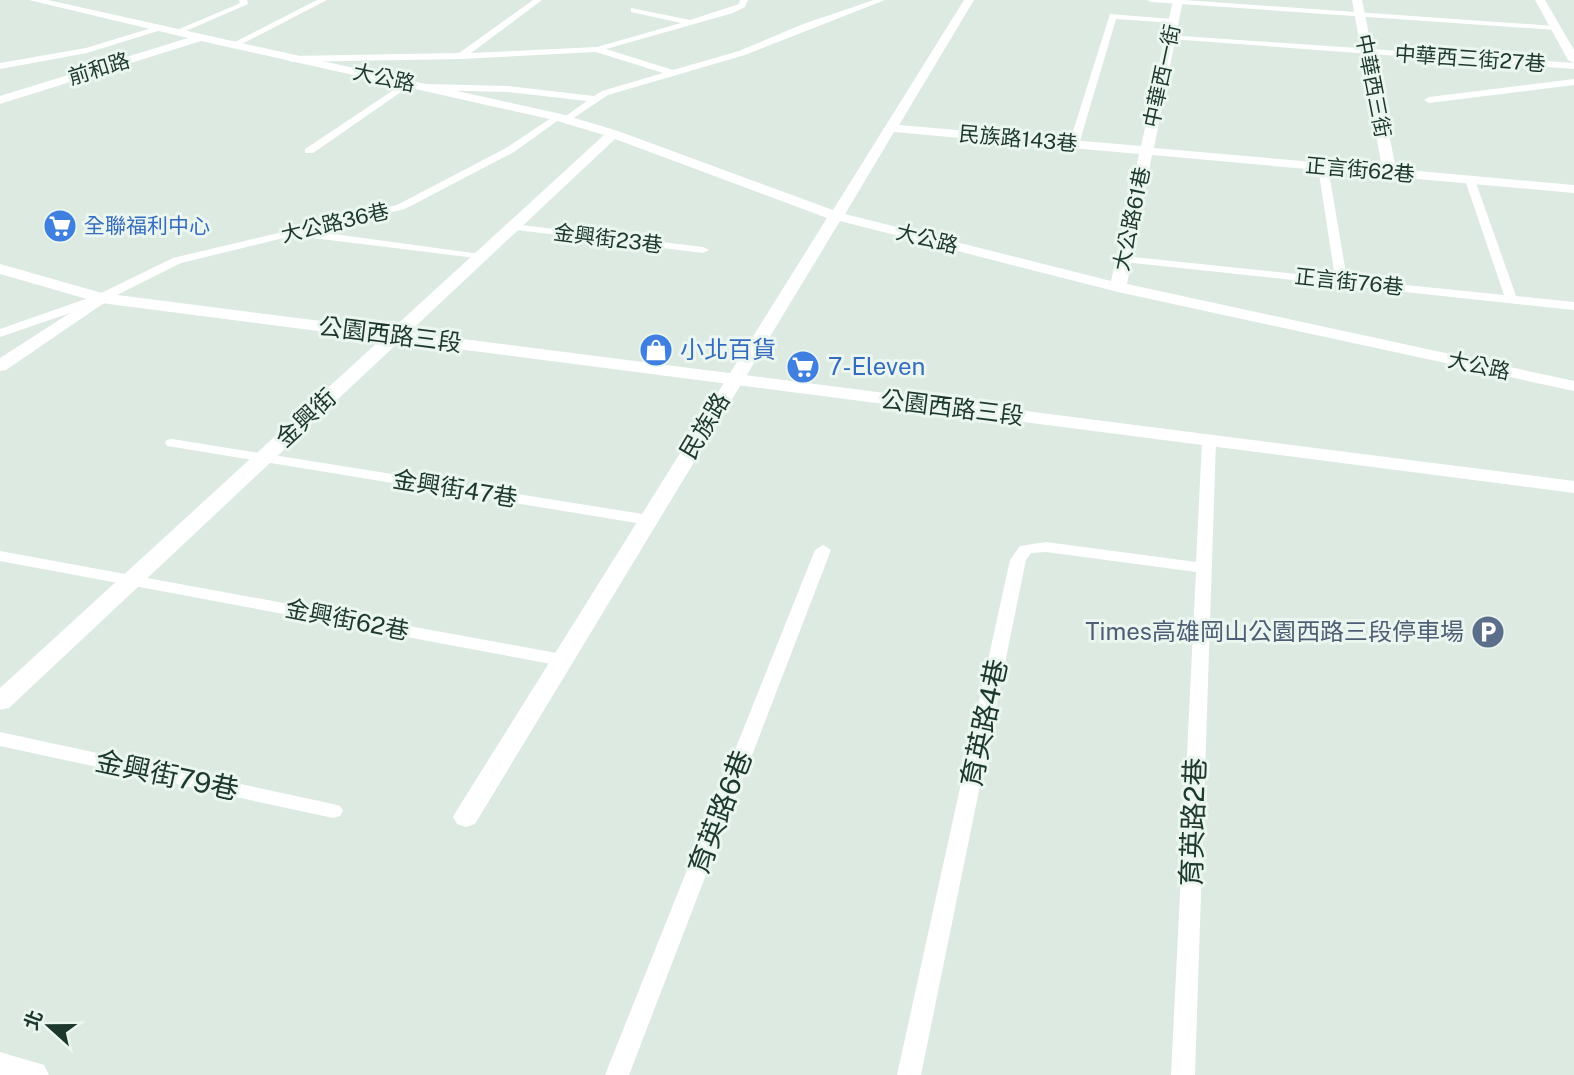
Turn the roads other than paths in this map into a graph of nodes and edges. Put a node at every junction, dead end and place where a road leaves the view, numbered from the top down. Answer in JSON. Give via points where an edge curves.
{"nodes":[{"id":1,"x":34,"y":0,"type":"edge"},
{"id":2,"x":243,"y":0,"type":"edge"},
{"id":3,"x":323,"y":0,"type":"edge"},
{"id":4,"x":529,"y":0,"type":"edge"},
{"id":5,"x":538,"y":0,"type":"edge"},
{"id":6,"x":744,"y":0,"type":"edge"},
{"id":7,"x":881,"y":0,"type":"edge"},
{"id":8,"x":969,"y":0,"type":"edge"},
{"id":9,"x":1151,"y":0,"type":"edge"},
{"id":10,"x":1357,"y":0,"type":"edge"},
{"id":11,"x":1539,"y":0,"type":"edge"},
{"id":12,"x":1177,"y":1,"type":"edge"},
{"id":13,"x":634,"y":10,"type":"dead end"},
{"id":14,"x":1360,"y":15,"type":"junction"},
{"id":15,"x":1173,"y":21,"type":"junction"},
{"id":16,"x":692,"y":23,"type":"junction"},
{"id":17,"x":158,"y":28,"type":"junction"},
{"id":18,"x":1556,"y":28,"type":"junction"},
{"id":19,"x":176,"y":32,"type":"junction"},
{"id":20,"x":1170,"y":37,"type":"junction"},
{"id":21,"x":198,"y":38,"type":"junction"},
{"id":22,"x":231,"y":46,"type":"junction"},
{"id":23,"x":597,"y":49,"type":"junction"},
{"id":24,"x":1367,"y":51,"type":"junction"},
{"id":25,"x":461,"y":55,"type":"junction"},
{"id":26,"x":289,"y":59,"type":"junction"},
{"id":27,"x":1574,"y":60,"type":"edge"},
{"id":28,"x":0,"y":66,"type":"edge"},
{"id":29,"x":1574,"y":66,"type":"edge"},
{"id":30,"x":675,"y":74,"type":"junction"},
{"id":31,"x":1574,"y":82,"type":"edge"},
{"id":32,"x":410,"y":83,"type":"junction"},
{"id":33,"x":426,"y":87,"type":"junction"},
{"id":34,"x":593,"y":99,"type":"junction"},
{"id":35,"x":0,"y":100,"type":"edge"},
{"id":36,"x":1429,"y":100,"type":"dead end"},
{"id":37,"x":561,"y":118,"type":"junction"},
{"id":38,"x":890,"y":128,"type":"junction"},
{"id":39,"x":613,"y":134,"type":"junction"},
{"id":40,"x":1074,"y":144,"type":"junction"},
{"id":41,"x":309,"y":151,"type":"dead end"},
{"id":42,"x":1146,"y":151,"type":"junction"},
{"id":43,"x":1323,"y":167,"type":"junction"},
{"id":44,"x":1390,"y":173,"type":"junction"},
{"id":45,"x":1470,"y":180,"type":"junction"},
{"id":46,"x":1574,"y":190,"type":"edge"},
{"id":47,"x":836,"y":216,"type":"junction"},
{"id":48,"x":513,"y":227,"type":"junction"},
{"id":49,"x":295,"y":232,"type":"junction"},
{"id":50,"x":703,"y":250,"type":"dead end"},
{"id":51,"x":480,"y":257,"type":"junction"},
{"id":52,"x":1124,"y":258,"type":"junction"},
{"id":53,"x":0,"y":269,"type":"edge"},
{"id":54,"x":1342,"y":282,"type":"junction"},
{"id":55,"x":1118,"y":287,"type":"junction"},
{"id":56,"x":101,"y":298,"type":"junction"},
{"id":57,"x":1511,"y":299,"type":"junction"},
{"id":58,"x":1574,"y":306,"type":"edge"},
{"id":59,"x":0,"y":333,"type":"edge"},
{"id":60,"x":395,"y":336,"type":"junction"},
{"id":61,"x":0,"y":366,"type":"edge"},
{"id":62,"x":733,"y":380,"type":"junction"},
{"id":63,"x":1574,"y":386,"type":"edge"},
{"id":64,"x":1209,"y":441,"type":"junction"},
{"id":65,"x":172,"y":443,"type":"dead end"},
{"id":66,"x":262,"y":459,"type":"junction"},
{"id":67,"x":1574,"y":487,"type":"edge"},
{"id":68,"x":649,"y":520,"type":"junction"},
{"id":69,"x":823,"y":550,"type":"dead end"},
{"id":70,"x":0,"y":556,"type":"edge"},
{"id":71,"x":1203,"y":568,"type":"junction"},
{"id":72,"x":133,"y":579,"type":"junction"},
{"id":73,"x":562,"y":660,"type":"junction"},
{"id":74,"x":0,"y":702,"type":"edge"},
{"id":75,"x":0,"y":739,"type":"edge"},
{"id":76,"x":333,"y":811,"type":"dead end"},
{"id":77,"x":466,"y":817,"type":"dead end"},
{"id":78,"x":0,"y":1066,"type":"edge"},
{"id":79,"x":33,"y":1075,"type":"edge"},
{"id":80,"x":617,"y":1075,"type":"edge"},
{"id":81,"x":909,"y":1075,"type":"edge"},
{"id":82,"x":1182,"y":1075,"type":"edge"}],
"edges":[{"from":1,"to":17,"type":"street","name":"大公路"},
{"from":2,"to":19,"type":"lane","via":[[239,7]]},
{"from":3,"to":22,"type":"lane"},
{"from":4,"to":5,"type":"lane"},
{"from":5,"to":25,"type":"lane"},
{"from":6,"to":16,"type":"lane","name":"大公路","via":[[738,8]]},
{"from":7,"to":30,"type":"lane"},
{"from":8,"to":38,"type":"street","name":"民族路"},
{"from":9,"to":12,"type":"lane"},
{"from":10,"to":14,"type":"street","name":"中華西三街"},
{"from":11,"to":18,"type":"street"},
{"from":12,"to":14,"type":"lane"},
{"from":12,"to":15,"type":"street","name":"中華西一街"},
{"from":13,"to":16,"type":"lane"},
{"from":14,"to":18,"type":"lane"},
{"from":14,"to":24,"type":"street","name":"中華西三街"},
{"from":15,"to":20,"type":"street","name":"中華西一街"},
{"from":15,"to":40,"type":"lane","via":[[1113,16]]},
{"from":16,"to":23,"type":"lane","name":"大公路"},
{"from":17,"to":19,"type":"street","name":"大公路"},
{"from":17,"to":28,"type":"lane","via":[[87,50]]},
{"from":18,"to":27,"type":"street"},
{"from":19,"to":21,"type":"street","name":"大公路"},
{"from":20,"to":24,"type":"lane","name":"中華西三街27巷"},
{"from":20,"to":42,"type":"street","name":"中華西一街"},
{"from":21,"to":22,"type":"street","name":"大公路"},
{"from":21,"to":35,"type":"street","name":"前和路"},
{"from":22,"to":26,"type":"street","name":"大公路"},
{"from":23,"to":25,"type":"lane","name":"大公路"},
{"from":23,"to":30,"type":"lane"},
{"from":24,"to":29,"type":"lane","name":"中華西三街27巷"},
{"from":24,"to":44,"type":"street","name":"中華西三街"},
{"from":25,"to":26,"type":"lane","name":"大公路"},
{"from":26,"to":32,"type":"street","name":"大公路"},
{"from":30,"to":34,"type":"lane"},
{"from":31,"to":36,"type":"lane"},
{"from":32,"to":33,"type":"street","name":"大公路"},
{"from":32,"to":41,"type":"lane"},
{"from":33,"to":34,"type":"lane","via":[[507,89]]},
{"from":33,"to":37,"type":"street","name":"大公路"},
{"from":34,"to":37,"type":"lane","name":"大公路36巷"},
{"from":37,"to":39,"type":"street","name":"大公路"},
{"from":37,"to":49,"type":"lane","name":"大公路36巷","via":[[401,207]]},
{"from":38,"to":40,"type":"street","name":"民族路143巷"},
{"from":38,"to":47,"type":"street","name":"民族路"},
{"from":39,"to":47,"type":"street","name":"大公路"},
{"from":39,"to":48,"type":"street","name":"金興街"},
{"from":40,"to":42,"type":"street","name":"民族路143巷"},
{"from":42,"to":43,"type":"street","name":"正言街62巷"},
{"from":42,"to":52,"type":"street","name":"大公路61巷"},
{"from":43,"to":44,"type":"street","name":"正言街62巷"},
{"from":43,"to":54,"type":"lane"},
{"from":44,"to":45,"type":"street","name":"正言街62巷"},
{"from":45,"to":46,"type":"street","name":"正言街62巷"},
{"from":45,"to":57,"type":"lane"},
{"from":47,"to":55,"type":"street","name":"大公路"},
{"from":47,"to":62,"type":"street","name":"民族路"},
{"from":48,"to":50,"type":"lane","name":"金興街23巷"},
{"from":48,"to":51,"type":"street","name":"金興街"},
{"from":49,"to":51,"type":"lane"},
{"from":49,"to":56,"type":"lane","name":"大公路36巷","via":[[177,260]]},
{"from":51,"to":60,"type":"street","name":"金興街"},
{"from":52,"to":54,"type":"lane","name":"正言街76巷"},
{"from":52,"to":55,"type":"street","name":"大公路61巷"},
{"from":53,"to":56,"type":"street","name":"公園西路三段"},
{"from":54,"to":57,"type":"lane","name":"正言街76巷"},
{"from":55,"to":63,"type":"street","name":"大公路"},
{"from":56,"to":59,"type":"lane","name":"大公路36巷"},
{"from":56,"to":60,"type":"street","name":"公園西路三段"},
{"from":56,"to":61,"type":"street"},
{"from":57,"to":58,"type":"lane","name":"正言街76巷"},
{"from":60,"to":62,"type":"street","name":"公園西路三段"},
{"from":60,"to":66,"type":"street","name":"金興街"},
{"from":62,"to":64,"type":"street","name":"公園西路三段"},
{"from":62,"to":68,"type":"street","name":"民族路"},
{"from":64,"to":67,"type":"street","name":"公園西路三段"},
{"from":64,"to":71,"type":"lane","name":"育英路2巷"},
{"from":65,"to":66,"type":"lane","name":"金興街47巷"},
{"from":66,"to":68,"type":"lane","name":"金興街47巷"},
{"from":66,"to":72,"type":"street","name":"金興街"},
{"from":68,"to":73,"type":"street","name":"民族路"},
{"from":69,"to":80,"type":"lane","name":"育英路6巷"},
{"from":70,"to":72,"type":"lane","name":"金興街62巷"},
{"from":71,"to":81,"type":"lane","name":"育英路4巷","via":[[1046,547],[1026,549],[1018,559]]},
{"from":71,"to":82,"type":"lane","name":"育英路2巷"},
{"from":72,"to":73,"type":"lane","name":"金興街62巷"},
{"from":72,"to":74,"type":"street","name":"金興街"},
{"from":73,"to":77,"type":"street","name":"民族路"},
{"from":75,"to":76,"type":"lane","name":"金興街79巷"},
{"from":78,"to":79,"type":"street"}]}
